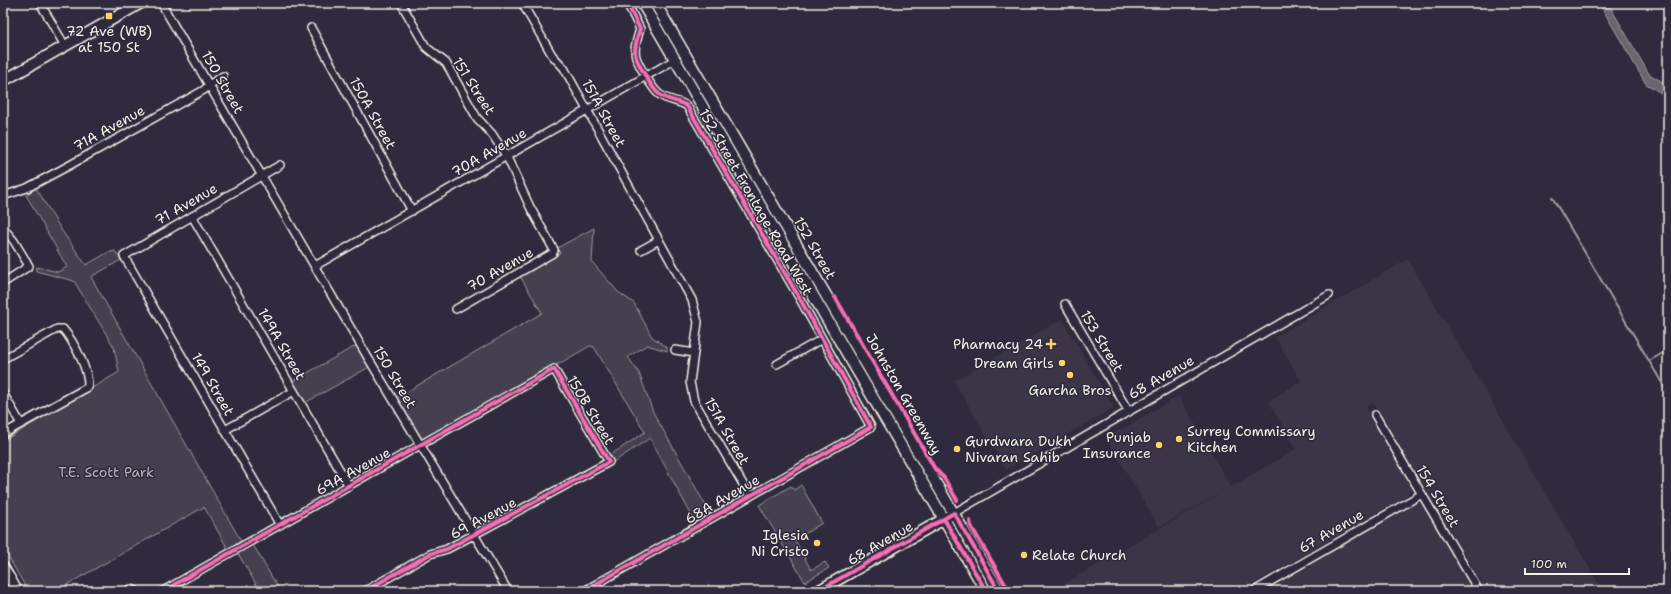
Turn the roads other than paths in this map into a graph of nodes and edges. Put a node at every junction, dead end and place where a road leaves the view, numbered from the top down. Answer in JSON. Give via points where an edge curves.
{"nodes":[{"id":1,"x":40,"y":3,"type":"edge"},
{"id":2,"x":141,"y":3,"type":"edge"},
{"id":3,"x":161,"y":3,"type":"edge"},
{"id":4,"x":401,"y":3,"type":"edge"},
{"id":5,"x":522,"y":3,"type":"edge"},
{"id":6,"x":626,"y":3,"type":"edge"},
{"id":7,"x":642,"y":3,"type":"edge"},
{"id":8,"x":655,"y":3,"type":"edge"},
{"id":9,"x":311,"y":28,"type":"dead end"},
{"id":10,"x":65,"y":46,"type":"junction"},
{"id":11,"x":676,"y":60,"type":"junction"},
{"id":12,"x":223,"y":76,"type":"dead end"},
{"id":13,"x":647,"y":77,"type":"junction"},
{"id":14,"x":3,"y":81,"type":"edge"},
{"id":15,"x":209,"y":84,"type":"junction"},
{"id":16,"x":712,"y":100,"type":"junction"},
{"id":17,"x":588,"y":110,"type":"junction"},
{"id":18,"x":507,"y":157,"type":"junction"},
{"id":19,"x":280,"y":165,"type":"dead end"},
{"id":20,"x":261,"y":175,"type":"junction"},
{"id":21,"x":3,"y":196,"type":"edge"},
{"id":22,"x":412,"y":211,"type":"junction"},
{"id":23,"x":192,"y":216,"type":"junction"},
{"id":24,"x":3,"y":228,"type":"edge"},
{"id":25,"x":659,"y":240,"type":"junction"},
{"id":26,"x":554,"y":250,"type":"joint"},
{"id":27,"x":642,"y":250,"type":"dead end"},
{"id":28,"x":124,"y":256,"type":"joint"},
{"id":29,"x":314,"y":266,"type":"junction"},
{"id":30,"x":3,"y":283,"type":"edge"},
{"id":31,"x":1329,"y":295,"type":"dead end"},
{"id":32,"x":1065,"y":304,"type":"dead end"},
{"id":33,"x":456,"y":309,"type":"dead end"},
{"id":34,"x":822,"y":339,"type":"junction"},
{"id":35,"x":675,"y":350,"type":"dead end"},
{"id":36,"x":694,"y":353,"type":"junction"},
{"id":37,"x":3,"y":359,"type":"edge"},
{"id":38,"x":777,"y":364,"type":"dead end"},
{"id":39,"x":554,"y":369,"type":"joint"},
{"id":40,"x":294,"y":391,"type":"junction"},
{"id":41,"x":3,"y":392,"type":"edge"},
{"id":42,"x":1129,"y":412,"type":"junction"},
{"id":43,"x":1375,"y":415,"type":"dead end"},
{"id":44,"x":21,"y":424,"type":"junction"},
{"id":45,"x":871,"y":426,"type":"joint"},
{"id":46,"x":225,"y":430,"type":"junction"},
{"id":47,"x":3,"y":434,"type":"edge"},
{"id":48,"x":421,"y":445,"type":"junction"},
{"id":49,"x":609,"y":462,"type":"joint"},
{"id":50,"x":349,"y":486,"type":"junction"},
{"id":51,"x":1422,"y":494,"type":"junction"},
{"id":52,"x":750,"y":496,"type":"junction"},
{"id":53,"x":954,"y":513,"type":"junction"},
{"id":54,"x":944,"y":519,"type":"junction"},
{"id":55,"x":280,"y":525,"type":"junction"},
{"id":56,"x":475,"y":535,"type":"junction"},
{"id":57,"x":3,"y":567,"type":"edge"},
{"id":58,"x":17,"y":591,"type":"edge"},
{"id":59,"x":127,"y":591,"type":"edge"},
{"id":60,"x":136,"y":591,"type":"edge"},
{"id":61,"x":163,"y":591,"type":"edge"},
{"id":62,"x":365,"y":591,"type":"edge"},
{"id":63,"x":508,"y":591,"type":"edge"},
{"id":64,"x":584,"y":591,"type":"edge"},
{"id":65,"x":818,"y":591,"type":"edge"},
{"id":66,"x":986,"y":591,"type":"edge"},
{"id":67,"x":999,"y":591,"type":"edge"},
{"id":68,"x":1254,"y":591,"type":"edge"},
{"id":69,"x":1480,"y":591,"type":"edge"}],
"edges":[{"from":1,"to":10,"type":"street"},
{"from":2,"to":10,"type":"main road"},
{"from":3,"to":15,"type":"street","name":"150 Street"},
{"from":4,"to":18,"type":"street","name":"151 Street","via":[[426,47],[446,63],[477,118],[492,134]]},
{"from":5,"to":17,"type":"street","name":"151A Street","via":[[552,56],[564,68]]},
{"from":6,"to":13,"type":"street","name":"152 Street Frontage Road West","via":[[640,29],[636,56]]},
{"from":7,"to":11,"type":"main road","name":"152 Street"},
{"from":8,"to":16,"type":"main road","name":"152 Street"},
{"from":9,"to":22,"type":"street","name":"150A Street"},
{"from":10,"to":14,"type":"main road"},
{"from":11,"to":13,"type":"street","name":"70A Avenue"},
{"from":11,"to":16,"type":"main road","via":[[682,62]]},
{"from":11,"to":54,"type":"main road","name":"152 Street"},
{"from":12,"to":15,"type":"street","name":"71A Avenue"},
{"from":13,"to":17,"type":"street","name":"70A Avenue"},
{"from":13,"to":34,"type":"street","name":"152 Street Frontage Road West","via":[[657,93],[687,106]]},
{"from":15,"to":20,"type":"street","name":"150 Street"},
{"from":15,"to":21,"type":"street","name":"71A Avenue","via":[[201,92],[70,165],[27,188]]},
{"from":16,"to":53,"type":"main road","name":"152 Street"},
{"from":17,"to":18,"type":"street","name":"70A Avenue"},
{"from":17,"to":25,"type":"street","name":"151A Street"},
{"from":18,"to":22,"type":"street","name":"70A Avenue"},
{"from":18,"to":26,"type":"street","name":"151 Street","via":[[530,207]]},
{"from":19,"to":20,"type":"street"},
{"from":20,"to":23,"type":"street","name":"71 Avenue"},
{"from":20,"to":29,"type":"street","name":"150 Street"},
{"from":22,"to":29,"type":"street","name":"70A Avenue"},
{"from":23,"to":28,"type":"street","name":"71 Avenue"},
{"from":23,"to":40,"type":"street","name":"149A Street"},
{"from":24,"to":30,"type":"street","via":[[14,240],[29,266]]},
{"from":25,"to":27,"type":"street"},
{"from":25,"to":36,"type":"street","name":"151A Street","via":[[692,300],[698,322]]},
{"from":26,"to":33,"type":"street","name":"70 Avenue","via":[[553,253]]},
{"from":28,"to":46,"type":"street","name":"149 Street"},
{"from":29,"to":48,"type":"street","name":"150 Street"},
{"from":31,"to":42,"type":"street","name":"68 Avenue"},
{"from":32,"to":42,"type":"street","name":"153 Street"},
{"from":34,"to":38,"type":"street"},
{"from":34,"to":45,"type":"street","name":"152 Street Frontage Road West"},
{"from":35,"to":36,"type":"street"},
{"from":36,"to":52,"type":"street","name":"151A Street","via":[[690,382],[694,401]]},
{"from":37,"to":44,"type":"street","via":[[58,329],[63,329],[80,356],[88,380],[88,387]]},
{"from":39,"to":48,"type":"street","name":"69A Avenue"},
{"from":39,"to":49,"type":"street","name":"150B Street"},
{"from":40,"to":46,"type":"street"},
{"from":40,"to":50,"type":"street","name":"149A Street"},
{"from":41,"to":44,"type":"street"},
{"from":42,"to":53,"type":"street","name":"68 Avenue"},
{"from":43,"to":51,"type":"street","name":"154 Street"},
{"from":44,"to":47,"type":"street"},
{"from":45,"to":52,"type":"street","name":"68A Avenue"},
{"from":46,"to":55,"type":"street","name":"149 Street"},
{"from":48,"to":50,"type":"street","name":"69A Avenue"},
{"from":48,"to":56,"type":"street","name":"150 Street"},
{"from":49,"to":56,"type":"street","name":"69 Avenue"},
{"from":50,"to":55,"type":"street","name":"69A Avenue"},
{"from":51,"to":68,"type":"street","name":"67 Avenue"},
{"from":51,"to":69,"type":"street","name":"154 Street"},
{"from":52,"to":64,"type":"street","name":"68A Avenue"},
{"from":53,"to":54,"type":"main road","name":"68 Avenue"},
{"from":53,"to":67,"type":"main road","name":"152 Street"},
{"from":54,"to":65,"type":"main road","name":"68 Avenue"},
{"from":54,"to":66,"type":"main road","name":"152 Street"},
{"from":55,"to":61,"type":"street","name":"69A Avenue"},
{"from":56,"to":62,"type":"street","name":"69 Avenue","via":[[448,550],[430,554]]},
{"from":56,"to":63,"type":"street","name":"150 Street"},
{"from":57,"to":58,"type":"main road"},
{"from":59,"to":60,"type":"street"}]}
